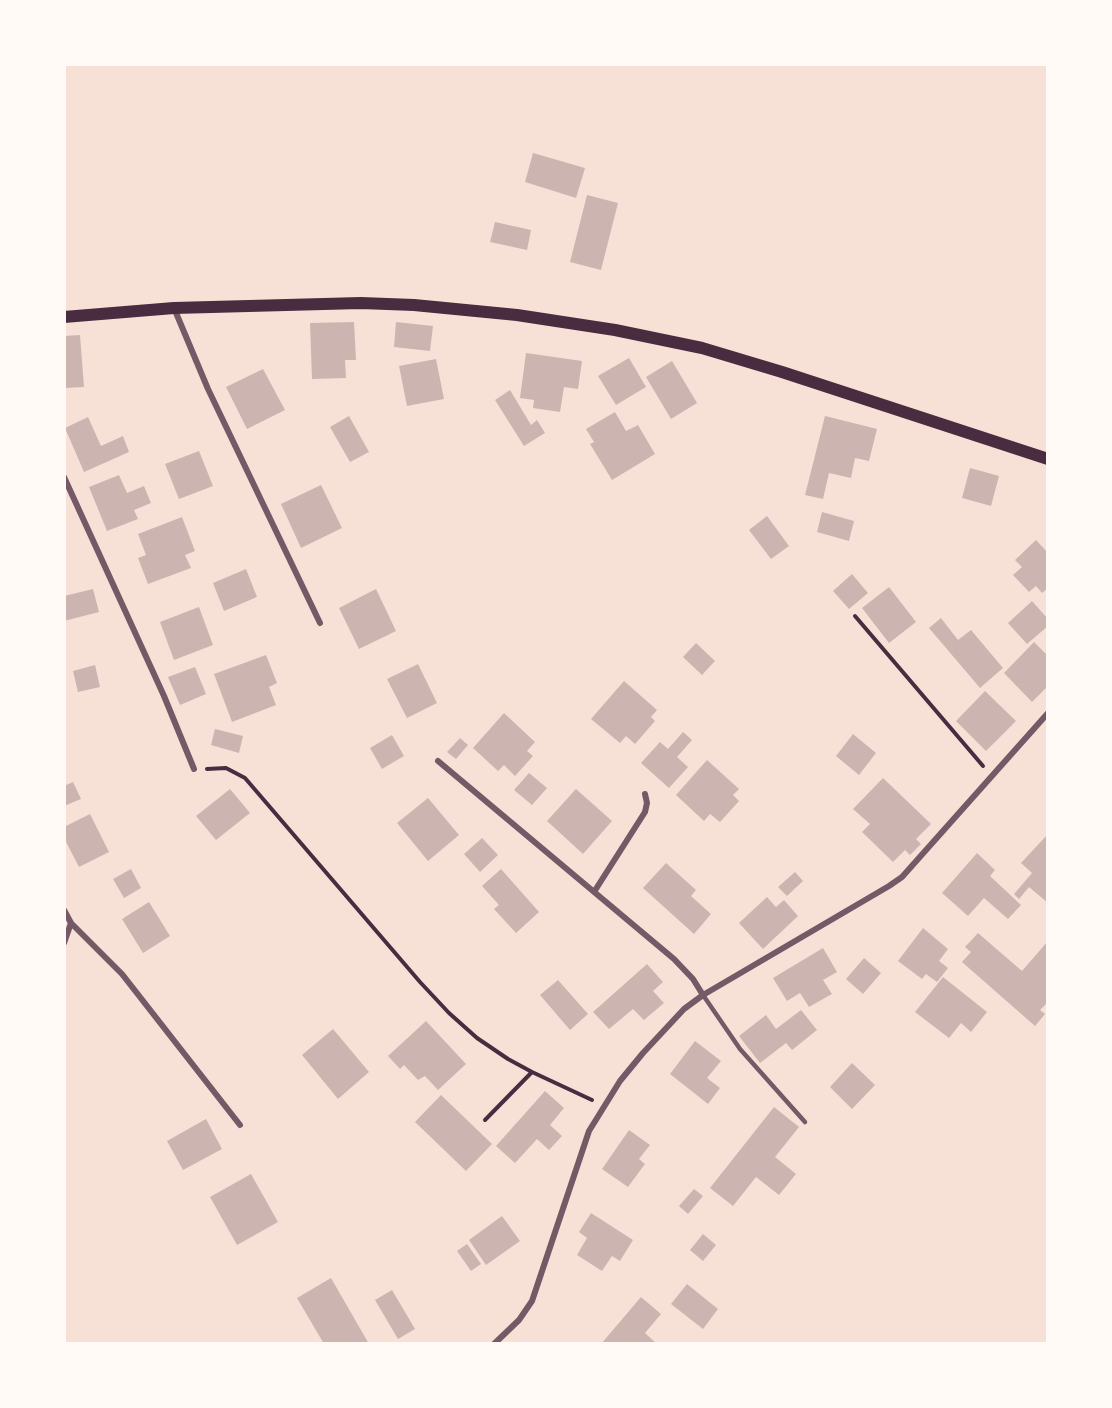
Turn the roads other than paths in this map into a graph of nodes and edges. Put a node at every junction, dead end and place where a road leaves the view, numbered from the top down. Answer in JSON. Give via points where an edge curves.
{"nodes":[{"id":1,"x":174,"y":309,"type":"junction"},
{"id":2,"x":64,"y":317,"type":"edge"},
{"id":3,"x":1047,"y":459,"type":"edge"},
{"id":4,"x":64,"y":477,"type":"edge"},
{"id":5,"x":320,"y":623,"type":"dead end"},
{"id":6,"x":1047,"y":713,"type":"edge"},
{"id":7,"x":438,"y":761,"type":"dead end"},
{"id":8,"x":194,"y":769,"type":"road end"},
{"id":9,"x":645,"y":795,"type":"dead end"},
{"id":10,"x":594,"y":891,"type":"junction"},
{"id":11,"x":64,"y":910,"type":"edge"},
{"id":12,"x":70,"y":923,"type":"junction"},
{"id":13,"x":64,"y":943,"type":"edge"},
{"id":14,"x":703,"y":994,"type":"junction"},
{"id":15,"x":805,"y":1122,"type":"dead end"},
{"id":16,"x":240,"y":1125,"type":"dead end"},
{"id":17,"x":494,"y":1344,"type":"edge"}],
"edges":[{"from":1,"to":2,"type":"main road"},
{"from":1,"to":3,"type":"main road","via":[[372,303],[517,315],[615,330],[702,348]]},
{"from":1,"to":5,"type":"street"},
{"from":4,"to":8,"type":"street"},
{"from":6,"to":14,"type":"street","via":[[902,877]]},
{"from":7,"to":10,"type":"street"},
{"from":9,"to":10,"type":"street","via":[[645,812]]},
{"from":10,"to":14,"type":"street","via":[[674,958]]},
{"from":11,"to":12,"type":"street"},
{"from":12,"to":13,"type":"street"},
{"from":12,"to":16,"type":"street","via":[[122,974]]},
{"from":14,"to":15,"type":"lane","via":[[740,1049]]},
{"from":14,"to":17,"type":"street","via":[[643,1053],[604,1105],[578,1160],[532,1301]]}]}
